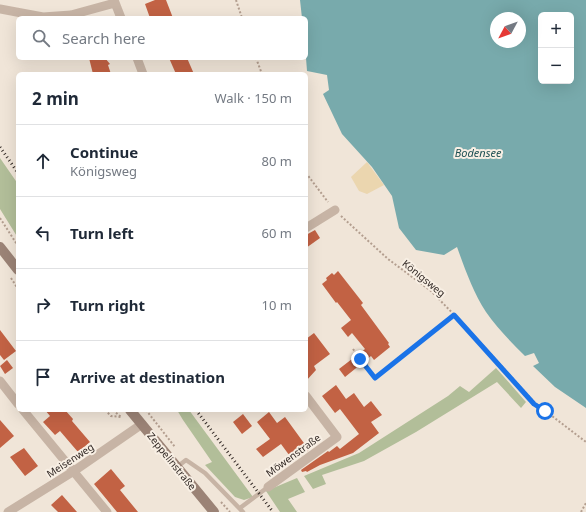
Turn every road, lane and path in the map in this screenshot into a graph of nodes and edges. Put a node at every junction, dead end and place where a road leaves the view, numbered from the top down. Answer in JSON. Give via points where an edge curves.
{"nodes":[{"id":1,"x":236,"y":0,"type":"edge"},
{"id":2,"x":114,"y":2,"type":"edge"},
{"id":3,"x":0,"y":9,"type":"edge"},
{"id":4,"x":38,"y":16,"type":"edge"},
{"id":5,"x":57,"y":16,"type":"edge"},
{"id":6,"x":120,"y":16,"type":"edge"},
{"id":7,"x":241,"y":16,"type":"edge"},
{"id":8,"x":138,"y":60,"type":"edge"},
{"id":9,"x":257,"y":60,"type":"edge"},
{"id":10,"x":142,"y":72,"type":"edge"},
{"id":11,"x":261,"y":72,"type":"edge"},
{"id":12,"x":308,"y":176,"type":"edge"},
{"id":13,"x":335,"y":210,"type":"junction"},
{"id":14,"x":0,"y":218,"type":"edge"},
{"id":15,"x":308,"y":227,"type":"edge"},
{"id":16,"x":16,"y":243,"type":"edge"},
{"id":17,"x":0,"y":247,"type":"edge"},
{"id":18,"x":16,"y":267,"type":"edge"},
{"id":19,"x":454,"y":315,"type":"junction"},
{"id":20,"x":353,"y":349,"type":"dead end"},
{"id":21,"x":0,"y":381,"type":"edge"},
{"id":22,"x":308,"y":399,"type":"edge"},
{"id":23,"x":16,"y":401,"type":"edge"},
{"id":24,"x":25,"y":412,"type":"edge"},
{"id":25,"x":107,"y":412,"type":"edge"},
{"id":26,"x":132,"y":412,"type":"edge"},
{"id":27,"x":121,"y":417,"type":"dead end"},
{"id":28,"x":142,"y":424,"type":"junction"},
{"id":29,"x":586,"y":442,"type":"edge"},
{"id":30,"x":177,"y":467,"type":"junction"},
{"id":31,"x":74,"y":471,"type":"junction"},
{"id":32,"x":268,"y":487,"type":"joint"},
{"id":33,"x":586,"y":503,"type":"edge"},
{"id":34,"x":241,"y":510,"type":"edge"},
{"id":35,"x":8,"y":512,"type":"edge"},
{"id":36,"x":107,"y":512,"type":"edge"},
{"id":37,"x":214,"y":512,"type":"edge"},
{"id":38,"x":581,"y":512,"type":"edge"}],
"edges":[{"from":1,"to":7,"type":"path"},
{"from":2,"to":5,"type":"street","via":[[71,15]]},
{"from":2,"to":6,"type":"street"},
{"from":3,"to":4,"type":"street"},
{"from":8,"to":10,"type":"street"},
{"from":9,"to":11,"type":"path"},
{"from":12,"to":13,"type":"path","name":"Königsweg"},
{"from":13,"to":15,"type":"street"},
{"from":13,"to":19,"type":"path","name":"Königsweg","via":[[388,259],[431,290]]},
{"from":14,"to":16,"type":"path"},
{"from":17,"to":18,"type":"main road"},
{"from":19,"to":20,"type":"path","via":[[375,378]]},
{"from":19,"to":29,"type":"path","name":"Königsweg","via":[[534,404]]},
{"from":21,"to":23,"type":"street"},
{"from":22,"to":32,"type":"street","name":"Möwenstraße","via":[[337,437]]},
{"from":24,"to":31,"type":"street"},
{"from":25,"to":27,"type":"path","via":[[111,416]]},
{"from":26,"to":28,"type":"main road","name":"Zeppelinstraße"},
{"from":28,"to":30,"type":"main road","name":"Zeppelinstraße"},
{"from":28,"to":31,"type":"street","name":"Meisenweg"},
{"from":30,"to":34,"type":"lane","name":"Möwenstraße","via":[[186,460],[205,473]]},
{"from":30,"to":37,"type":"main road","name":"Zeppelinstraße"},
{"from":31,"to":35,"type":"street","name":"Meisenweg"},
{"from":31,"to":36,"type":"street"},
{"from":32,"to":34,"type":"lane","name":"Möwenstraße"},
{"from":33,"to":38,"type":"path"}]}
